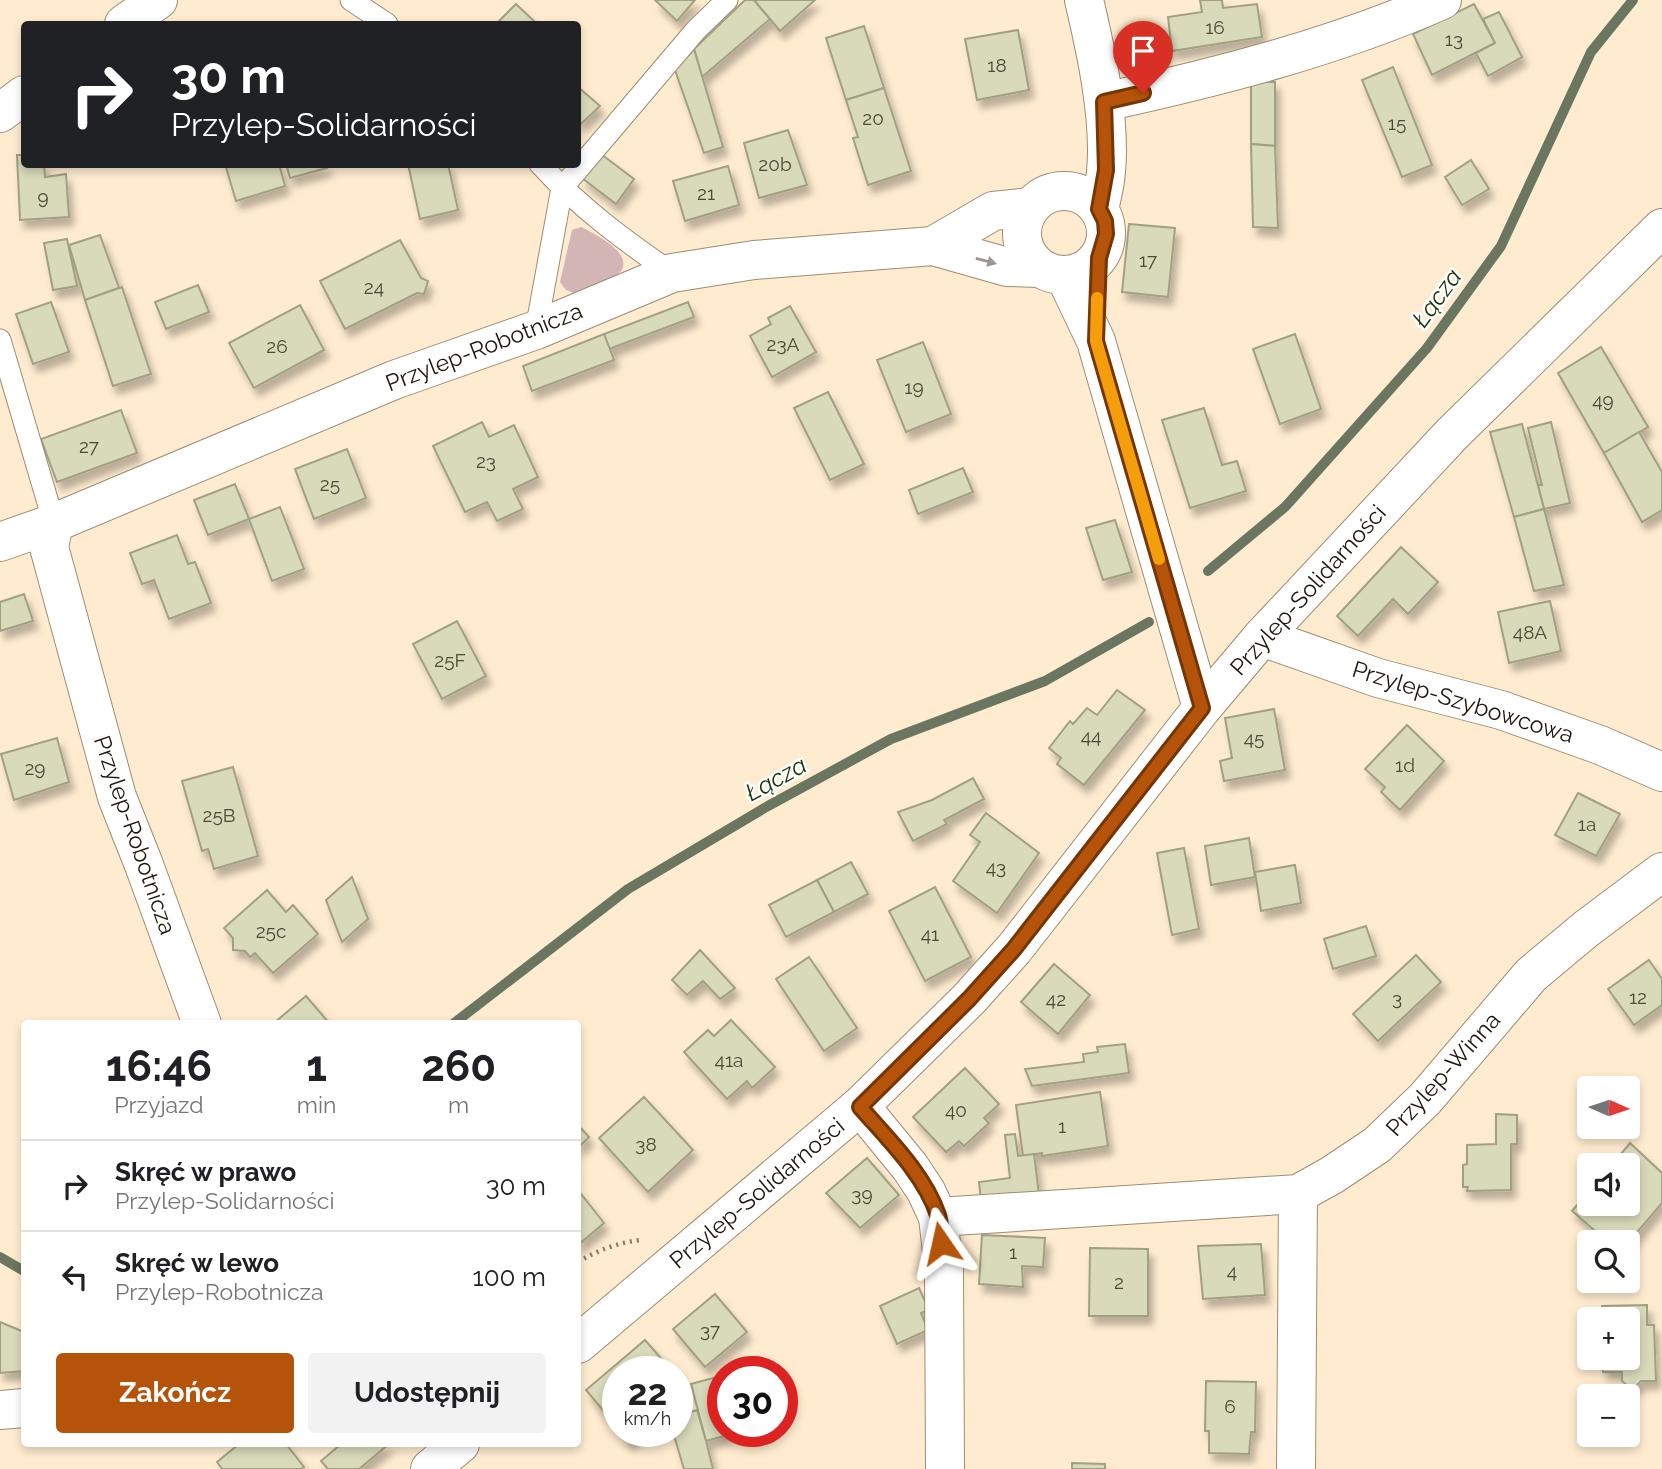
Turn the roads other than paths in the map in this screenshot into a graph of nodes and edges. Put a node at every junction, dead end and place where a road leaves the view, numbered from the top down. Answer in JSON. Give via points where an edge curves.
{"nodes":[{"id":1,"x":158,"y":0,"type":"edge"},
{"id":2,"x":351,"y":0,"type":"edge"},
{"id":3,"x":727,"y":0,"type":"edge"},
{"id":4,"x":1083,"y":0,"type":"edge"},
{"id":5,"x":1443,"y":0,"type":"edge"},
{"id":6,"x":128,"y":21,"type":"edge"},
{"id":7,"x":382,"y":21,"type":"edge"},
{"id":8,"x":21,"y":97,"type":"edge"},
{"id":9,"x":1104,"y":102,"type":"junction"},
{"id":10,"x":0,"y":113,"type":"edge"},
{"id":11,"x":581,"y":166,"type":"edge"},
{"id":12,"x":544,"y":168,"type":"edge"},
{"id":13,"x":579,"y":168,"type":"edge"},
{"id":14,"x":562,"y":188,"type":"junction"},
{"id":15,"x":1084,"y":200,"type":"junction"},
{"id":16,"x":1030,"y":207,"type":"junction"},
{"id":17,"x":1662,"y":228,"type":"edge"},
{"id":18,"x":933,"y":246,"type":"junction"},
{"id":19,"x":1099,"y":258,"type":"junction"},
{"id":20,"x":1052,"y":272,"type":"junction"},
{"id":21,"x":672,"y":273,"type":"junction"},
{"id":22,"x":536,"y":330,"type":"junction"},
{"id":23,"x":0,"y":340,"type":"edge"},
{"id":24,"x":1096,"y":341,"type":"junction"},
{"id":25,"x":54,"y":523,"type":"junction"},
{"id":26,"x":0,"y":542,"type":"edge"},
{"id":27,"x":1262,"y":637,"type":"junction"},
{"id":28,"x":1202,"y":708,"type":"junction"},
{"id":29,"x":1662,"y":772,"type":"edge"},
{"id":30,"x":1662,"y":872,"type":"edge"},
{"id":31,"x":201,"y":1020,"type":"edge"},
{"id":32,"x":860,"y":1107,"type":"junction"},
{"id":33,"x":1298,"y":1194,"type":"junction"},
{"id":34,"x":938,"y":1217,"type":"junction"},
{"id":35,"x":581,"y":1341,"type":"edge"},
{"id":36,"x":21,"y":1408,"type":"edge"},
{"id":37,"x":0,"y":1410,"type":"edge"},
{"id":38,"x":456,"y":1447,"type":"edge"},
{"id":39,"x":430,"y":1469,"type":"edge"},
{"id":40,"x":945,"y":1469,"type":"edge"},
{"id":41,"x":1296,"y":1469,"type":"edge"}],
"edges":[{"from":1,"to":6,"type":"street"},
{"from":2,"to":7,"type":"lane"},
{"from":3,"to":11,"type":"lane"},
{"from":4,"to":9,"type":"street"},
{"from":5,"to":9,"type":"street","via":[[1357,35]]},
{"from":8,"to":10,"type":"street"},
{"from":9,"to":15,"type":"street","via":[[1106,170]]},
{"from":12,"to":14,"type":"lane"},
{"from":13,"to":14,"type":"lane"},
{"from":14,"to":21,"type":"lane","via":[[617,235]]},
{"from":14,"to":22,"type":"lane"},
{"from":15,"to":16,"type":"street","via":[[1054,191]]},
{"from":15,"to":19,"type":"street","via":[[1105,221]]},
{"from":16,"to":18,"type":"street","name":"Przylep-Robotnicza","via":[[993,211]]},
{"from":16,"to":20,"type":"street","via":[[1023,219],[1023,246],[1029,259]]},
{"from":17,"to":27,"type":"street","name":"Przylep-Solidarności","via":[[1453,433]]},
{"from":18,"to":20,"type":"street","name":"Przylep-Robotnicza","one_way":true,"via":[[1007,267]]},
{"from":18,"to":21,"type":"street","name":"Przylep-Robotnicza","via":[[754,260]]},
{"from":19,"to":20,"type":"street","via":[[1078,273]]},
{"from":19,"to":24,"type":"street"},
{"from":20,"to":24,"type":"street"},
{"from":21,"to":22,"type":"street","name":"Przylep-Robotnicza"},
{"from":22,"to":25,"type":"street","name":"Przylep-Robotnicza","via":[[394,380]]},
{"from":23,"to":25,"type":"lane"},
{"from":24,"to":28,"type":"street"},
{"from":25,"to":26,"type":"street","name":"Przylep-Robotnicza"},
{"from":25,"to":31,"type":"street","name":"Przylep-Robotnicza","via":[[49,547],[114,787]]},
{"from":27,"to":28,"type":"street","name":"Przylep-Solidarności"},
{"from":27,"to":29,"type":"street","name":"Przylep-Szybowcowa","via":[[1378,678],[1502,710]]},
{"from":28,"to":32,"type":"street","name":"Przylep-Solidarności","via":[[1014,949]]},
{"from":30,"to":33,"type":"street","name":"Przylep-Winna","via":[[1531,975],[1425,1099],[1377,1145]]},
{"from":32,"to":34,"type":"street","via":[[910,1167]]},
{"from":32,"to":35,"type":"street","name":"Przylep-Solidarności"},
{"from":33,"to":34,"type":"street","name":"Przylep-Winna"},
{"from":33,"to":41,"type":"street"},
{"from":34,"to":40,"type":"street","via":[[944,1269]]},
{"from":36,"to":37,"type":"street"},
{"from":38,"to":39,"type":"street"}]}
